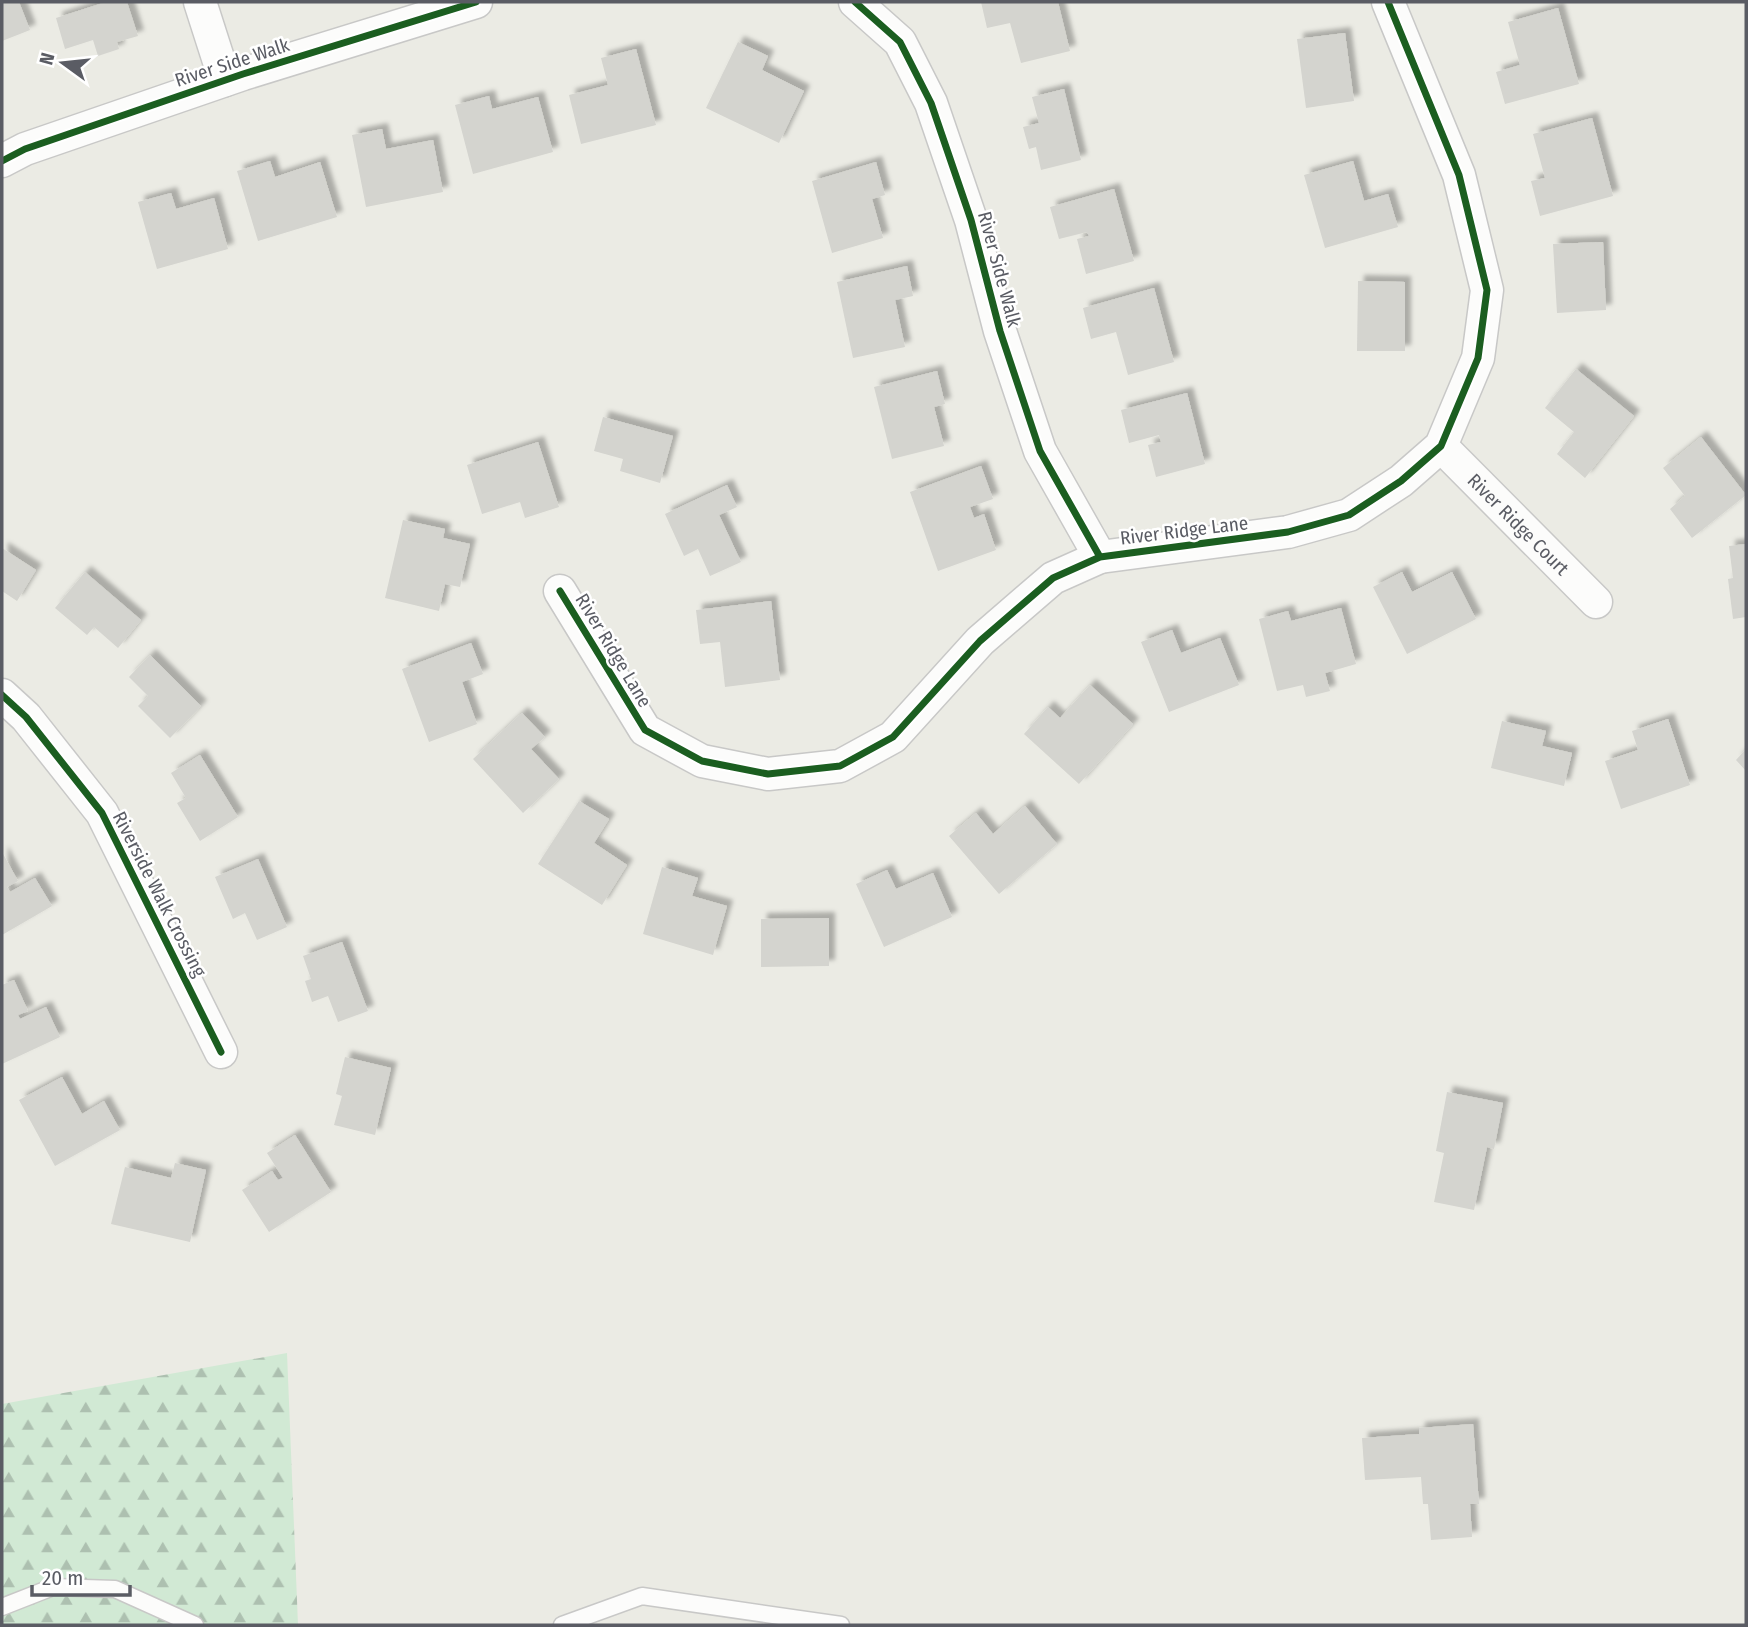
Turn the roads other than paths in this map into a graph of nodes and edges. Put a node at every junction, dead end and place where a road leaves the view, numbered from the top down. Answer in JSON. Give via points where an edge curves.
{"nodes":[{"id":1,"x":200,"y":2,"type":"edge"},
{"id":2,"x":476,"y":2,"type":"edge"},
{"id":3,"x":855,"y":2,"type":"edge"},
{"id":4,"x":1388,"y":2,"type":"edge"},
{"id":5,"x":225,"y":80,"type":"junction"},
{"id":6,"x":2,"y":161,"type":"edge"},
{"id":7,"x":1441,"y":446,"type":"junction"},
{"id":8,"x":1100,"y":557,"type":"junction"},
{"id":9,"x":560,"y":591,"type":"dead end"},
{"id":10,"x":1596,"y":602,"type":"dead end"},
{"id":11,"x":2,"y":695,"type":"edge"},
{"id":12,"x":221,"y":1052,"type":"dead end"},
{"id":13,"x":2,"y":1607,"type":"edge"},
{"id":14,"x":195,"y":1625,"type":"edge"},
{"id":15,"x":562,"y":1625,"type":"edge"},
{"id":16,"x":841,"y":1625,"type":"edge"}],
"edges":[{"from":1,"to":5,"type":"street"},
{"from":2,"to":5,"type":"street","name":"River Side Walk"},
{"from":3,"to":8,"type":"street","name":"River Side Walk","via":[[900,43],[931,103],[1040,451]]},
{"from":4,"to":7,"type":"street","name":"River Ridge Lane","via":[[1460,175],[1487,290],[1478,358]]},
{"from":5,"to":6,"type":"street","name":"River Side Walk"},
{"from":7,"to":8,"type":"street","name":"River Ridge Lane","via":[[1401,481],[1349,514],[1288,532]]},
{"from":7,"to":10,"type":"street","name":"River Ridge Court"},
{"from":8,"to":9,"type":"street","name":"River Ridge Lane","via":[[1053,578],[980,641],[893,737],[840,766],[768,774],[702,761],[645,730]]},
{"from":11,"to":12,"type":"street","name":"Riverside Walk Crossing","via":[[26,717],[102,813]]},
{"from":13,"to":14,"type":"lane","via":[[52,1587],[115,1589]]},
{"from":15,"to":16,"type":"lane","via":[[642,1597]]}]}
